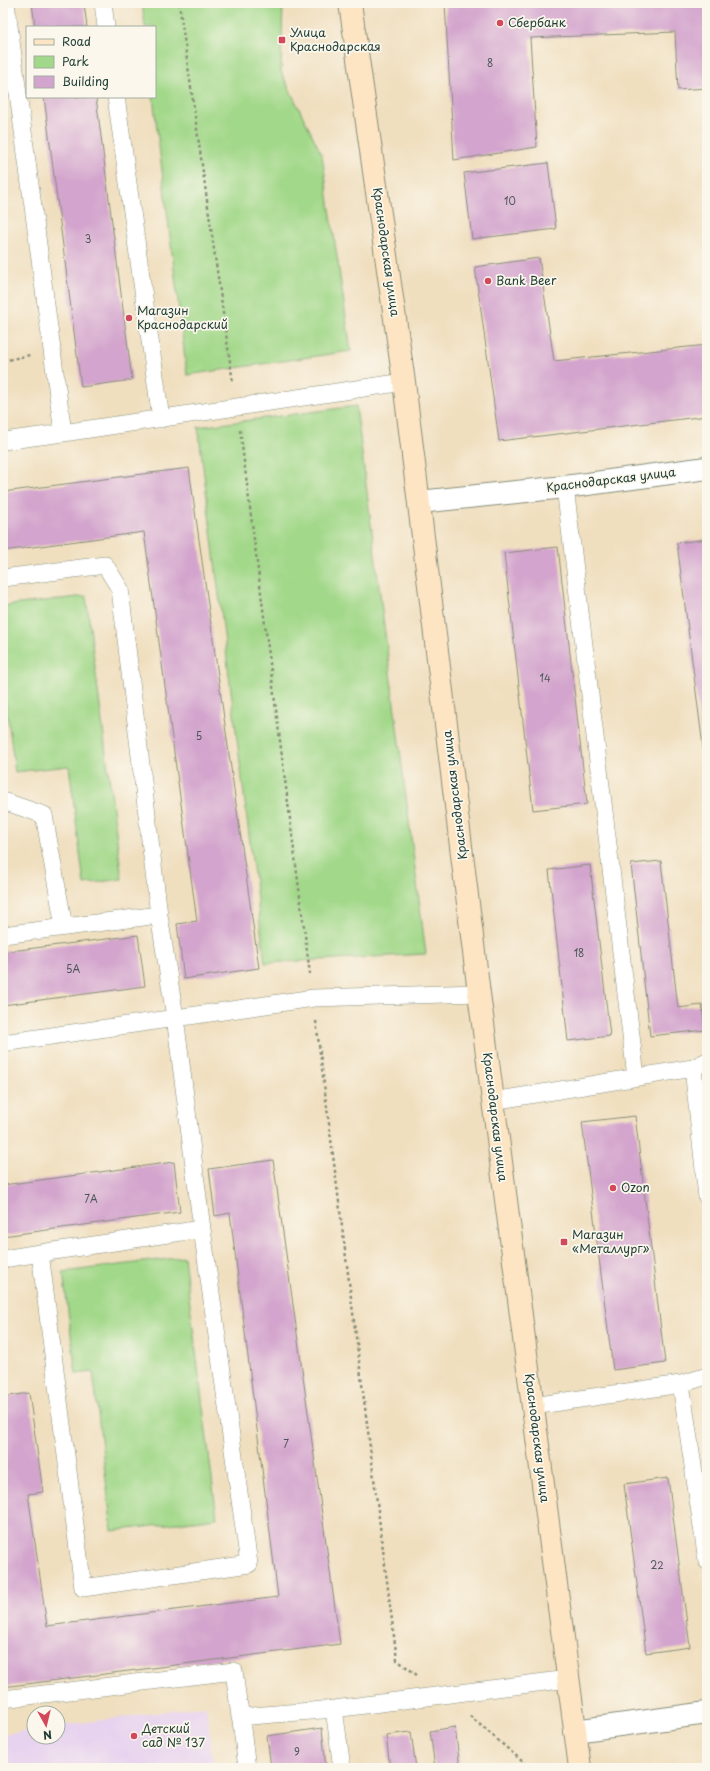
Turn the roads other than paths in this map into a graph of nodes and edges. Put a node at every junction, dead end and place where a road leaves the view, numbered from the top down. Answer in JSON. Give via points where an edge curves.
{"nodes":[{"id":1,"x":6,"y":3,"type":"edge"},
{"id":2,"x":103,"y":3,"type":"edge"},
{"id":3,"x":350,"y":3,"type":"edge"},
{"id":4,"x":106,"y":26,"type":"edge"},
{"id":5,"x":116,"y":98,"type":"edge"},
{"id":6,"x":404,"y":382,"type":"junction"},
{"id":7,"x":161,"y":419,"type":"junction"},
{"id":8,"x":63,"y":434,"type":"junction"},
{"id":9,"x":3,"y":441,"type":"edge"},
{"id":10,"x":707,"y":468,"type":"edge"},
{"id":11,"x":565,"y":487,"type":"junction"},
{"id":12,"x":420,"y":502,"type":"junction"},
{"id":13,"x":3,"y":578,"type":"edge"},
{"id":14,"x":3,"y":800,"type":"edge"},
{"id":15,"x":159,"y":915,"type":"junction"},
{"id":16,"x":64,"y":927,"type":"junction"},
{"id":17,"x":3,"y":935,"type":"edge"},
{"id":18,"x":479,"y":993,"type":"junction"},
{"id":19,"x":175,"y":1017,"type":"junction"},
{"id":20,"x":3,"y":1043,"type":"edge"},
{"id":21,"x":700,"y":1064,"type":"edge"},
{"id":22,"x":636,"y":1077,"type":"junction"},
{"id":23,"x":493,"y":1101,"type":"junction"},
{"id":24,"x":707,"y":1197,"type":"edge"},
{"id":25,"x":202,"y":1229,"type":"junction"},
{"id":26,"x":40,"y":1253,"type":"junction"},
{"id":27,"x":3,"y":1259,"type":"edge"},
{"id":28,"x":707,"y":1376,"type":"edge"},
{"id":29,"x":682,"y":1384,"type":"junction"},
{"id":30,"x":533,"y":1406,"type":"junction"},
{"id":31,"x":703,"y":1510,"type":"edge"},
{"id":32,"x":707,"y":1561,"type":"edge"},
{"id":33,"x":568,"y":1679,"type":"junction"},
{"id":34,"x":3,"y":1699,"type":"edge"},
{"id":35,"x":334,"y":1709,"type":"junction"},
{"id":36,"x":707,"y":1713,"type":"edge"},
{"id":37,"x":240,"y":1717,"type":"junction"},
{"id":38,"x":575,"y":1731,"type":"junction"},
{"id":39,"x":247,"y":1768,"type":"edge"},
{"id":40,"x":342,"y":1768,"type":"edge"},
{"id":41,"x":580,"y":1768,"type":"edge"}],
"edges":[{"from":1,"to":8,"type":"lane"},
{"from":2,"to":4,"type":"lane"},
{"from":3,"to":6,"type":"main road","name":"Краснодарская улица"},
{"from":5,"to":7,"type":"lane"},
{"from":6,"to":7,"type":"lane"},
{"from":6,"to":12,"type":"main road","name":"Краснодарская улица"},
{"from":7,"to":8,"type":"lane"},
{"from":8,"to":9,"type":"lane"},
{"from":10,"to":11,"type":"street","name":"Краснодарская улица"},
{"from":11,"to":12,"type":"street","name":"Краснодарская улица"},
{"from":11,"to":22,"type":"lane"},
{"from":12,"to":18,"type":"main road","name":"Краснодарская улица"},
{"from":13,"to":15,"type":"lane","via":[[105,565],[120,589]]},
{"from":14,"to":16,"type":"lane","via":[[44,815]]},
{"from":15,"to":16,"type":"lane"},
{"from":15,"to":19,"type":"lane"},
{"from":16,"to":17,"type":"lane"},
{"from":18,"to":19,"type":"lane","via":[[314,998]]},
{"from":18,"to":23,"type":"main road","name":"Краснодарская улица"},
{"from":19,"to":20,"type":"lane"},
{"from":19,"to":25,"type":"lane"},
{"from":21,"to":22,"type":"lane"},
{"from":21,"to":24,"type":"lane"},
{"from":22,"to":23,"type":"lane"},
{"from":23,"to":30,"type":"main road","name":"Краснодарская улица"},
{"from":25,"to":26,"type":"lane"},
{"from":25,"to":26,"type":"lane","via":[[249,1564],[83,1588]]},
{"from":26,"to":27,"type":"lane"},
{"from":28,"to":29,"type":"lane"},
{"from":29,"to":30,"type":"lane"},
{"from":29,"to":31,"type":"lane"},
{"from":30,"to":33,"type":"main road","name":"Краснодарская улица"},
{"from":31,"to":32,"type":"lane"},
{"from":33,"to":35,"type":"lane"},
{"from":33,"to":38,"type":"main road","name":"Краснодарская улица"},
{"from":34,"to":37,"type":"lane","via":[[234,1671]]},
{"from":35,"to":37,"type":"lane"},
{"from":35,"to":40,"type":"lane"},
{"from":36,"to":38,"type":"street"},
{"from":37,"to":39,"type":"lane"},
{"from":38,"to":41,"type":"main road","name":"Краснодарская улица"}]}
